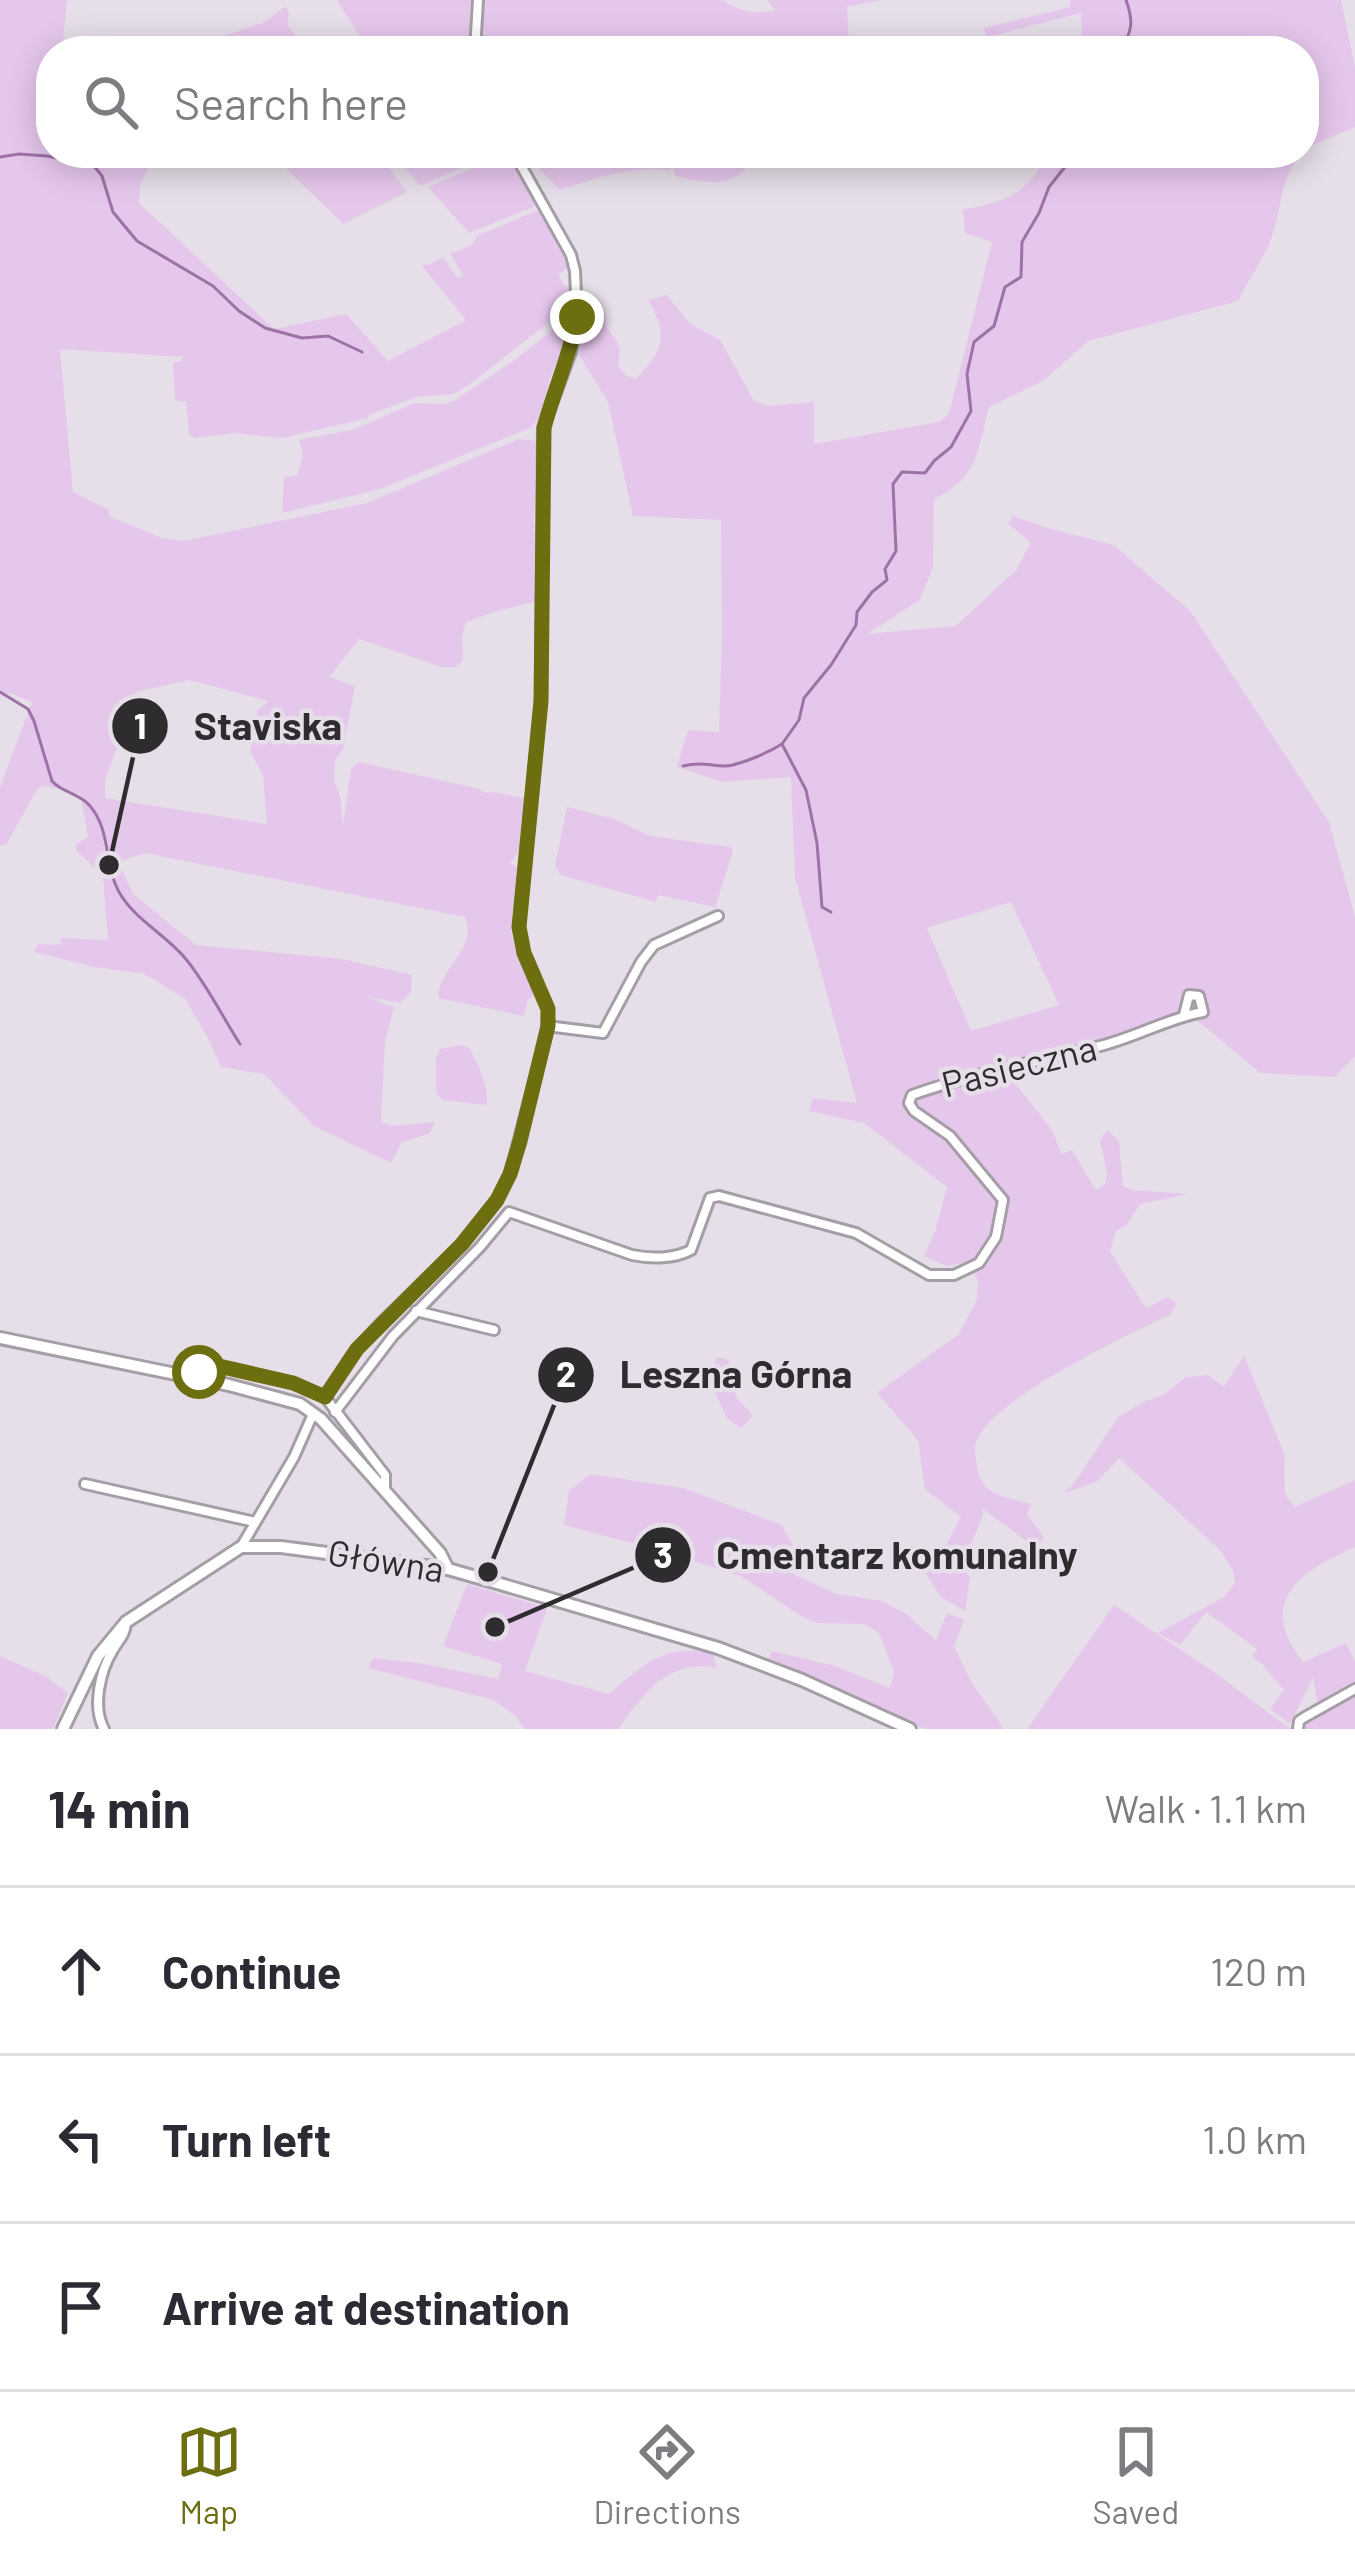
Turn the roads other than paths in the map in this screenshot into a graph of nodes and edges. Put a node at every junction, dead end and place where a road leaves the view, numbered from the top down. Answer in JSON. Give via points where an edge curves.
{"nodes":[{"id":1,"x":478,"y":0,"type":"edge"},
{"id":2,"x":476,"y":36,"type":"edge"},
{"id":3,"x":522,"y":168,"type":"edge"},
{"id":4,"x":718,"y":916,"type":"dead end"},
{"id":5,"x":1184,"y":1016,"type":"dead end"},
{"id":6,"x":548,"y":1026,"type":"junction"},
{"id":7,"x":416,"y":1312,"type":"junction"},
{"id":8,"x":494,"y":1330,"type":"dead end"},
{"id":9,"x":0,"y":1338,"type":"edge"},
{"id":10,"x":195,"y":1377,"type":"junction"},
{"id":11,"x":278,"y":1380,"type":"junction"},
{"id":12,"x":274,"y":1396,"type":"junction"},
{"id":13,"x":325,"y":1397,"type":"junction"},
{"id":14,"x":314,"y":1412,"type":"junction"},
{"id":15,"x":335,"y":1412,"type":"junction"},
{"id":16,"x":85,"y":1484,"type":"dead end"},
{"id":17,"x":384,"y":1491,"type":"junction"},
{"id":18,"x":255,"y":1522,"type":"junction"},
{"id":19,"x":241,"y":1547,"type":"junction"},
{"id":20,"x":448,"y":1569,"type":"junction"},
{"id":21,"x":127,"y":1622,"type":"junction"},
{"id":22,"x":1355,"y":1689,"type":"edge"},
{"id":23,"x":100,"y":1726,"type":"edge"},
{"id":24,"x":63,"y":1729,"type":"edge"},
{"id":25,"x":910,"y":1729,"type":"edge"},
{"id":26,"x":1298,"y":1729,"type":"edge"}],
"edges":[{"from":1,"to":2,"type":"street"},
{"from":3,"to":6,"type":"street","via":[[571,255],[577,317],[544,428],[541,701],[519,927]]},
{"from":4,"to":6,"type":"street","via":[[654,945],[603,1033]]},
{"from":5,"to":7,"type":"street","name":"Pasieczna","via":[[1105,1045],[912,1094],[914,1111],[950,1136],[1003,1200],[996,1237],[973,1268],[929,1275],[856,1233],[714,1196],[691,1250],[677,1256],[646,1258],[509,1212]]},
{"from":6,"to":13,"type":"street","via":[[497,1200],[357,1349]]},
{"from":7,"to":8,"type":"street"},
{"from":7,"to":15,"type":"street"},
{"from":9,"to":10,"type":"street"},
{"from":10,"to":11,"type":"street","via":[[210,1364]]},
{"from":10,"to":12,"type":"street"},
{"from":11,"to":12,"type":"street"},
{"from":11,"to":13,"type":"street"},
{"from":12,"to":14,"type":"street"},
{"from":13,"to":15,"type":"street"},
{"from":14,"to":17,"type":"street"},
{"from":14,"to":18,"type":"street"},
{"from":15,"to":17,"type":"street","via":[[385,1475]]},
{"from":16,"to":18,"type":"street"},
{"from":17,"to":20,"type":"street"},
{"from":18,"to":19,"type":"street"},
{"from":19,"to":20,"type":"street","name":"Główna"},
{"from":19,"to":21,"type":"street"},
{"from":20,"to":25,"type":"street","name":"Główna","via":[[718,1648]]},
{"from":21,"to":23,"type":"street","via":[[106,1663]]},
{"from":21,"to":24,"type":"street","via":[[98,1656]]},
{"from":22,"to":26,"type":"street","via":[[1304,1717]]}]}
